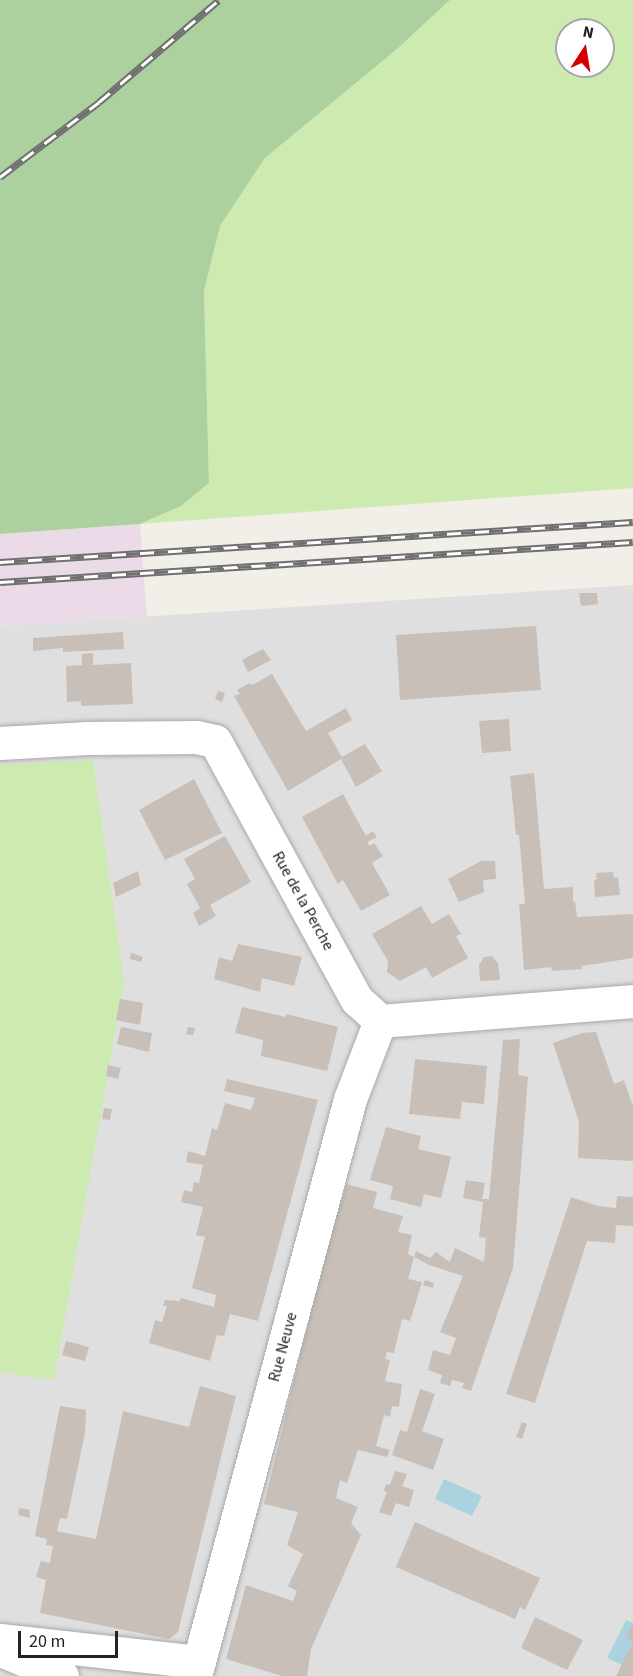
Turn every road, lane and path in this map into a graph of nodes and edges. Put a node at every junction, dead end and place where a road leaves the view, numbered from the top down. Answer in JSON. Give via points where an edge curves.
{"nodes":[{"id":1,"x":0,"y":743,"type":"edge"},
{"id":2,"x":633,"y":1001,"type":"edge"},
{"id":3,"x":380,"y":1022,"type":"junction"},
{"id":4,"x":0,"y":1640,"type":"edge"},
{"id":5,"x":0,"y":1650,"type":"edge"},
{"id":6,"x":197,"y":1669,"type":"edge"},
{"id":7,"x":62,"y":1676,"type":"edge"}],
"edges":[{"from":1,"to":3,"type":"street","name":"Rue de la Perche","via":[[196,737],[215,741],[357,1000]]},
{"from":2,"to":3,"type":"street"},
{"from":3,"to":6,"type":"street","name":"Rue Neuve","via":[[350,1099]]},
{"from":4,"to":6,"type":"street"},
{"from":5,"to":7,"type":"street"}]}
